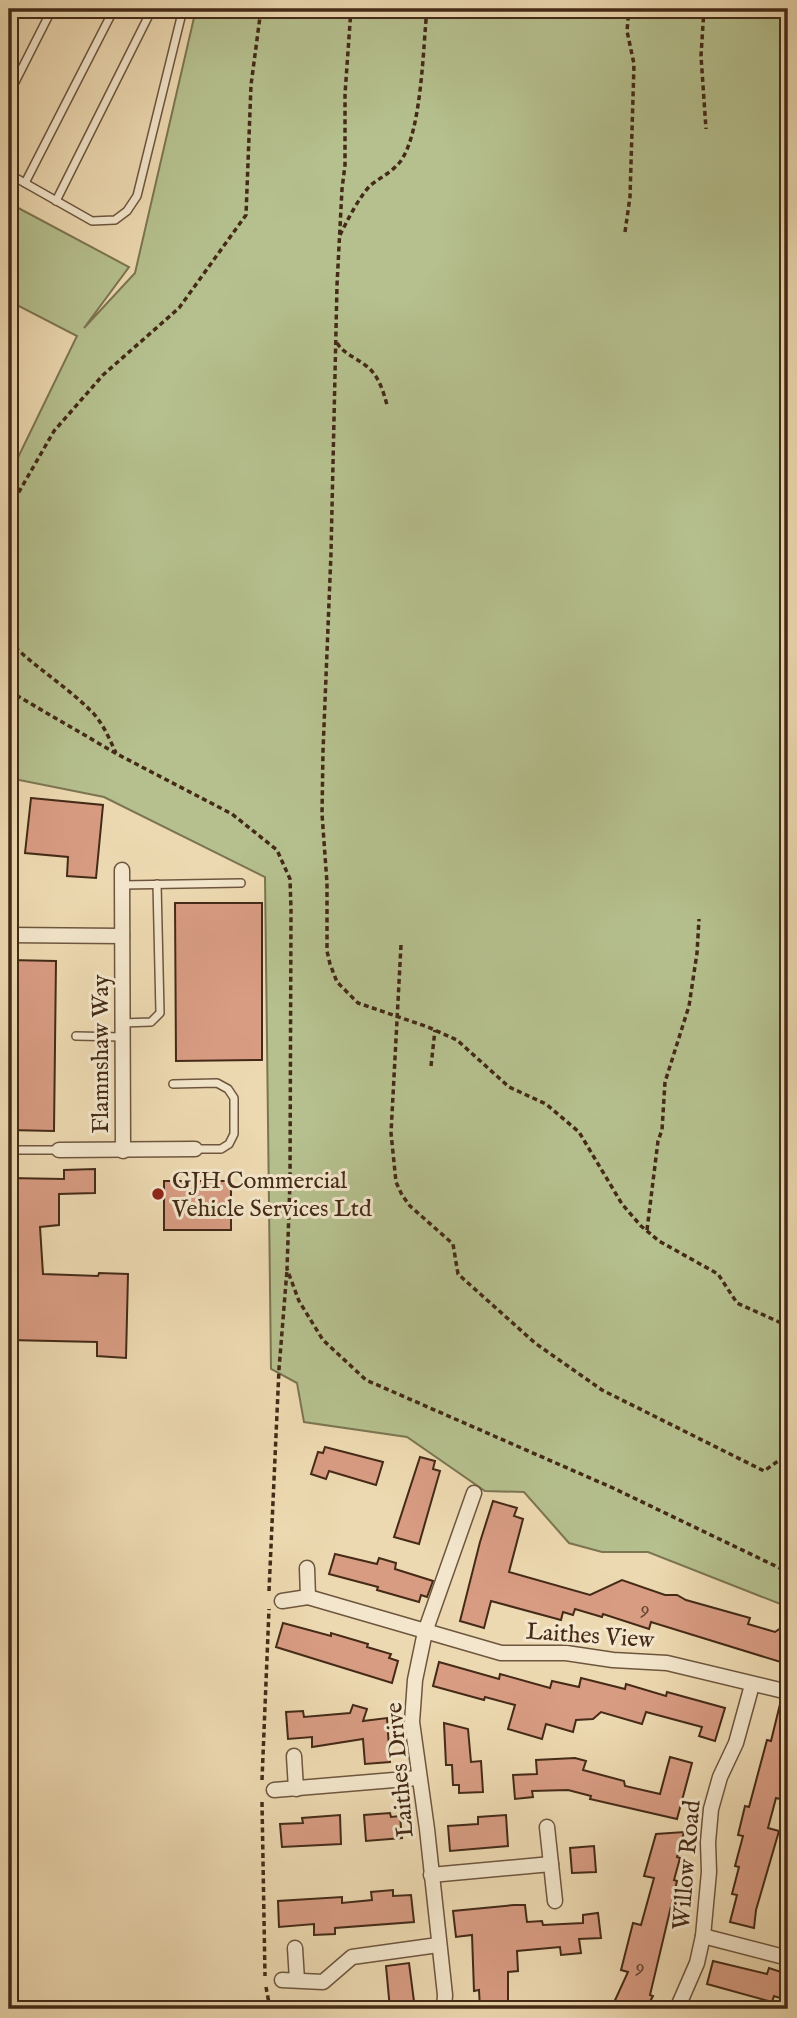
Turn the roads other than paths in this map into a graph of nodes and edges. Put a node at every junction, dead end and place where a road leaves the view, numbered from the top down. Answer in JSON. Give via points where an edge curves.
{"nodes":[{"id":1,"x":52,"y":9,"type":"edge"},
{"id":2,"x":114,"y":9,"type":"edge"},
{"id":3,"x":152,"y":9,"type":"edge"},
{"id":4,"x":183,"y":9,"type":"edge"},
{"id":5,"x":9,"y":94,"type":"edge"},
{"id":6,"x":9,"y":174,"type":"edge"},
{"id":7,"x":25,"y":183,"type":"junction"},
{"id":8,"x":56,"y":201,"type":"junction"},
{"id":9,"x":122,"y":877,"type":"joint"},
{"id":10,"x":241,"y":883,"type":"dead end"},
{"id":11,"x":157,"y":884,"type":"junction"},
{"id":12,"x":9,"y":934,"type":"edge"},
{"id":13,"x":122,"y":936,"type":"junction"},
{"id":14,"x":123,"y":1030,"type":"junction"},
{"id":15,"x":76,"y":1036,"type":"dead end"},
{"id":16,"x":173,"y":1084,"type":"dead end"},
{"id":17,"x":195,"y":1149,"type":"joint"},
{"id":18,"x":9,"y":1150,"type":"edge"},
{"id":19,"x":59,"y":1150,"type":"joint"},
{"id":20,"x":123,"y":1151,"type":"junction"},
{"id":21,"x":474,"y":1493,"type":"dead end"},
{"id":22,"x":307,"y":1568,"type":"dead end"},
{"id":23,"x":307,"y":1597,"type":"junction"},
{"id":24,"x":282,"y":1601,"type":"dead end"},
{"id":25,"x":425,"y":1632,"type":"junction"},
{"id":26,"x":752,"y":1685,"type":"junction"},
{"id":27,"x":788,"y":1692,"type":"edge"},
{"id":28,"x":294,"y":1756,"type":"dead end"},
{"id":29,"x":418,"y":1778,"type":"junction"},
{"id":30,"x":296,"y":1789,"type":"junction"},
{"id":31,"x":274,"y":1790,"type":"dead end"},
{"id":32,"x":547,"y":1827,"type":"dead end"},
{"id":33,"x":551,"y":1864,"type":"junction"},
{"id":34,"x":431,"y":1875,"type":"junction"},
{"id":35,"x":555,"y":1900,"type":"dead end"},
{"id":36,"x":704,"y":1936,"type":"junction"},
{"id":37,"x":439,"y":1945,"type":"junction"},
{"id":38,"x":295,"y":1948,"type":"dead end"},
{"id":39,"x":788,"y":1958,"type":"edge"},
{"id":40,"x":444,"y":2009,"type":"edge"},
{"id":41,"x":677,"y":2009,"type":"edge"}],
"edges":[{"from":1,"to":5,"type":"lane"},
{"from":2,"to":7,"type":"lane"},
{"from":3,"to":8,"type":"lane"},
{"from":4,"to":8,"type":"lane","via":[[137,196],[115,220],[92,221]]},
{"from":6,"to":7,"type":"lane"},
{"from":7,"to":8,"type":"lane"},
{"from":9,"to":11,"type":"lane"},
{"from":9,"to":13,"type":"street","name":"Flamnshaw Way"},
{"from":10,"to":11,"type":"lane"},
{"from":11,"to":14,"type":"lane","via":[[160,1013],[151,1023]]},
{"from":12,"to":13,"type":"street"},
{"from":13,"to":14,"type":"street","name":"Flamnshaw Way"},
{"from":14,"to":15,"type":"lane"},
{"from":14,"to":20,"type":"street","name":"Flamnshaw Way"},
{"from":16,"to":17,"type":"lane","via":[[217,1083],[234,1098],[234,1134],[229,1144],[220,1149]]},
{"from":17,"to":20,"type":"street"},
{"from":18,"to":19,"type":"lane"},
{"from":19,"to":20,"type":"street","name":"Flamnshaw Way"},
{"from":21,"to":25,"type":"street","name":"Laithes Drive"},
{"from":22,"to":23,"type":"street"},
{"from":23,"to":24,"type":"street"},
{"from":23,"to":25,"type":"street","name":"Laithes View"},
{"from":25,"to":26,"type":"street","name":"Laithes View","via":[[501,1653],[566,1653],[667,1663]]},
{"from":25,"to":29,"type":"street","name":"Laithes Drive","via":[[412,1722]]},
{"from":26,"to":27,"type":"street","name":"Laithes View"},
{"from":26,"to":36,"type":"street","name":"Willow Road","via":[[711,1809]]},
{"from":28,"to":30,"type":"street"},
{"from":29,"to":30,"type":"street"},
{"from":29,"to":34,"type":"street","name":"Laithes Drive"},
{"from":30,"to":31,"type":"street"},
{"from":32,"to":33,"type":"street"},
{"from":33,"to":34,"type":"street"},
{"from":33,"to":35,"type":"street"},
{"from":34,"to":37,"type":"street","name":"Laithes Drive"},
{"from":36,"to":39,"type":"street"},
{"from":36,"to":41,"type":"street","name":"Willow Road"},
{"from":37,"to":38,"type":"street","via":[[352,1957],[323,1982],[290,1980]]},
{"from":37,"to":40,"type":"street","name":"Laithes Drive"}]}
